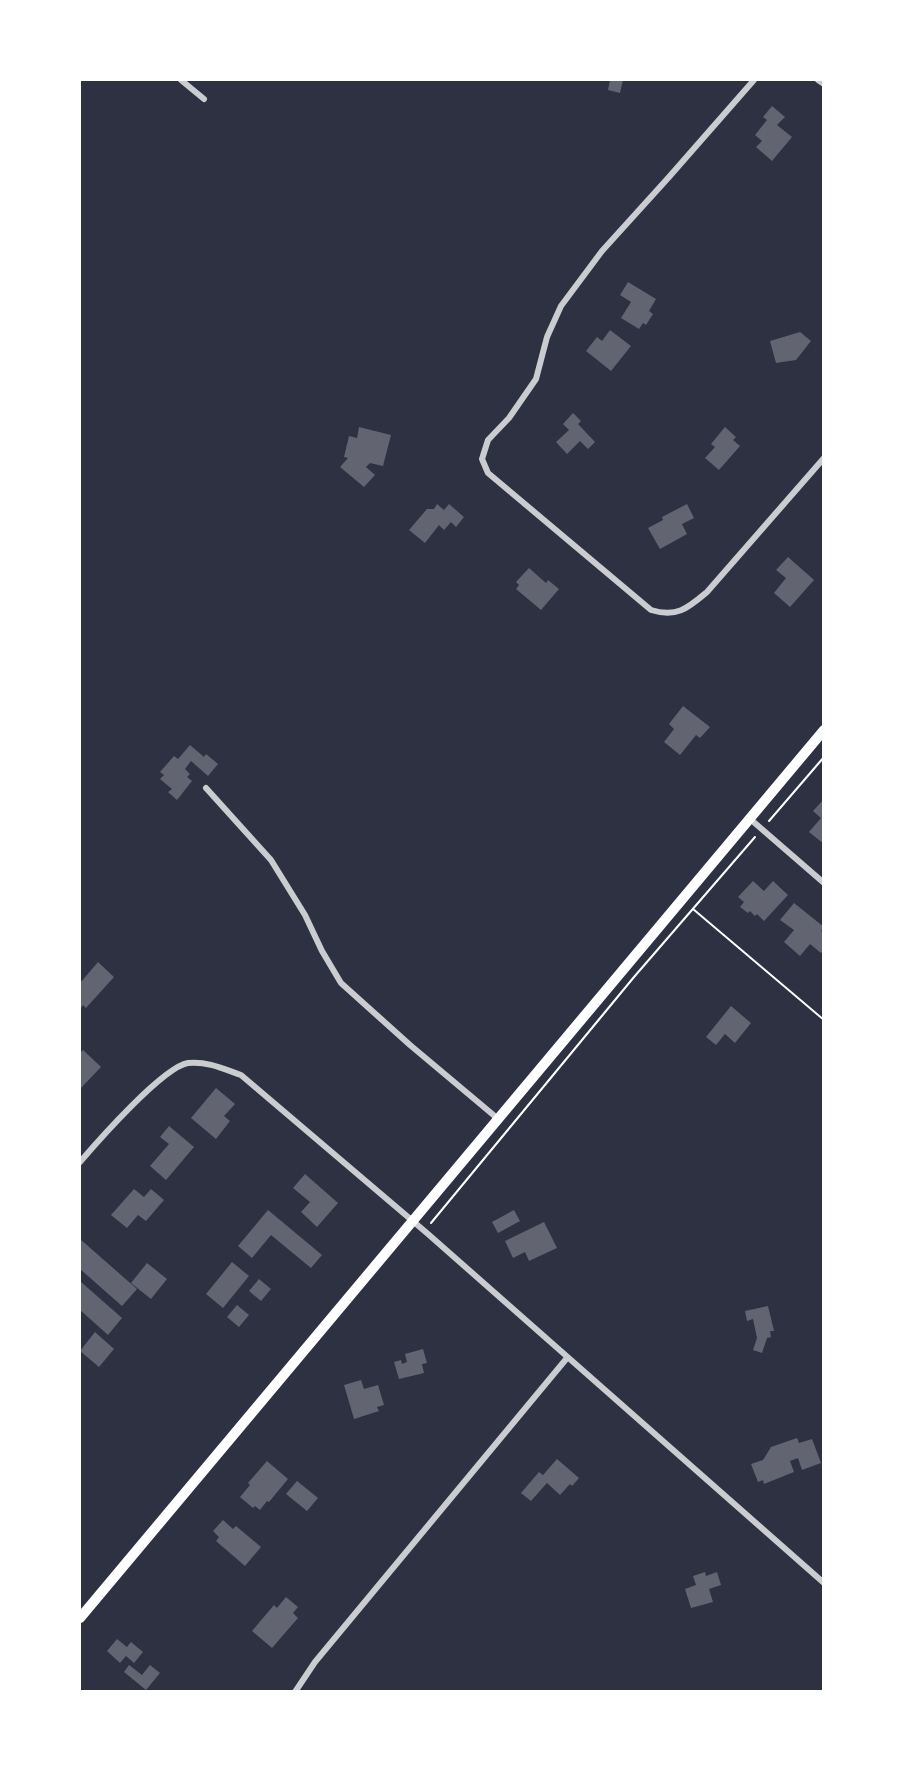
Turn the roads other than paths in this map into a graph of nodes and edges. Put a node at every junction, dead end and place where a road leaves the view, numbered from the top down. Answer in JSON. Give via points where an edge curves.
{"nodes":[{"id":1,"x":181,"y":80,"type":"edge"},
{"id":2,"x":754,"y":80,"type":"edge"},
{"id":3,"x":818,"y":80,"type":"edge"},
{"id":4,"x":824,"y":84,"type":"edge"},
{"id":5,"x":204,"y":99,"type":"dead end"},
{"id":6,"x":824,"y":458,"type":"edge"},
{"id":7,"x":824,"y":730,"type":"edge"},
{"id":8,"x":206,"y":788,"type":"dead end"},
{"id":9,"x":749,"y":818,"type":"junction"},
{"id":10,"x":824,"y":883,"type":"edge"},
{"id":11,"x":497,"y":1118,"type":"junction"},
{"id":12,"x":80,"y":1162,"type":"edge"},
{"id":13,"x":411,"y":1220,"type":"junction"},
{"id":14,"x":567,"y":1358,"type":"junction"},
{"id":15,"x":824,"y":1583,"type":"edge"},
{"id":16,"x":80,"y":1618,"type":"edge"},
{"id":17,"x":295,"y":1692,"type":"edge"}],
"edges":[{"from":1,"to":5,"type":"street"},
{"from":2,"to":6,"type":"street","via":[[602,251],[561,306],[547,337],[536,379],[488,440],[482,459],[488,473],[545,523],[651,610],[663,614],[691,606],[707,592]]},
{"from":3,"to":4,"type":"street"},
{"from":7,"to":9,"type":"main road"},
{"from":8,"to":11,"type":"street","via":[[271,860],[341,983]]},
{"from":9,"to":10,"type":"street"},
{"from":9,"to":11,"type":"main road"},
{"from":11,"to":13,"type":"main road"},
{"from":12,"to":13,"type":"street","via":[[161,1078],[186,1063],[213,1065],[241,1075]]},
{"from":13,"to":14,"type":"street"},
{"from":13,"to":16,"type":"main road"},
{"from":14,"to":15,"type":"street"},
{"from":14,"to":17,"type":"street","via":[[315,1662]]}]}
